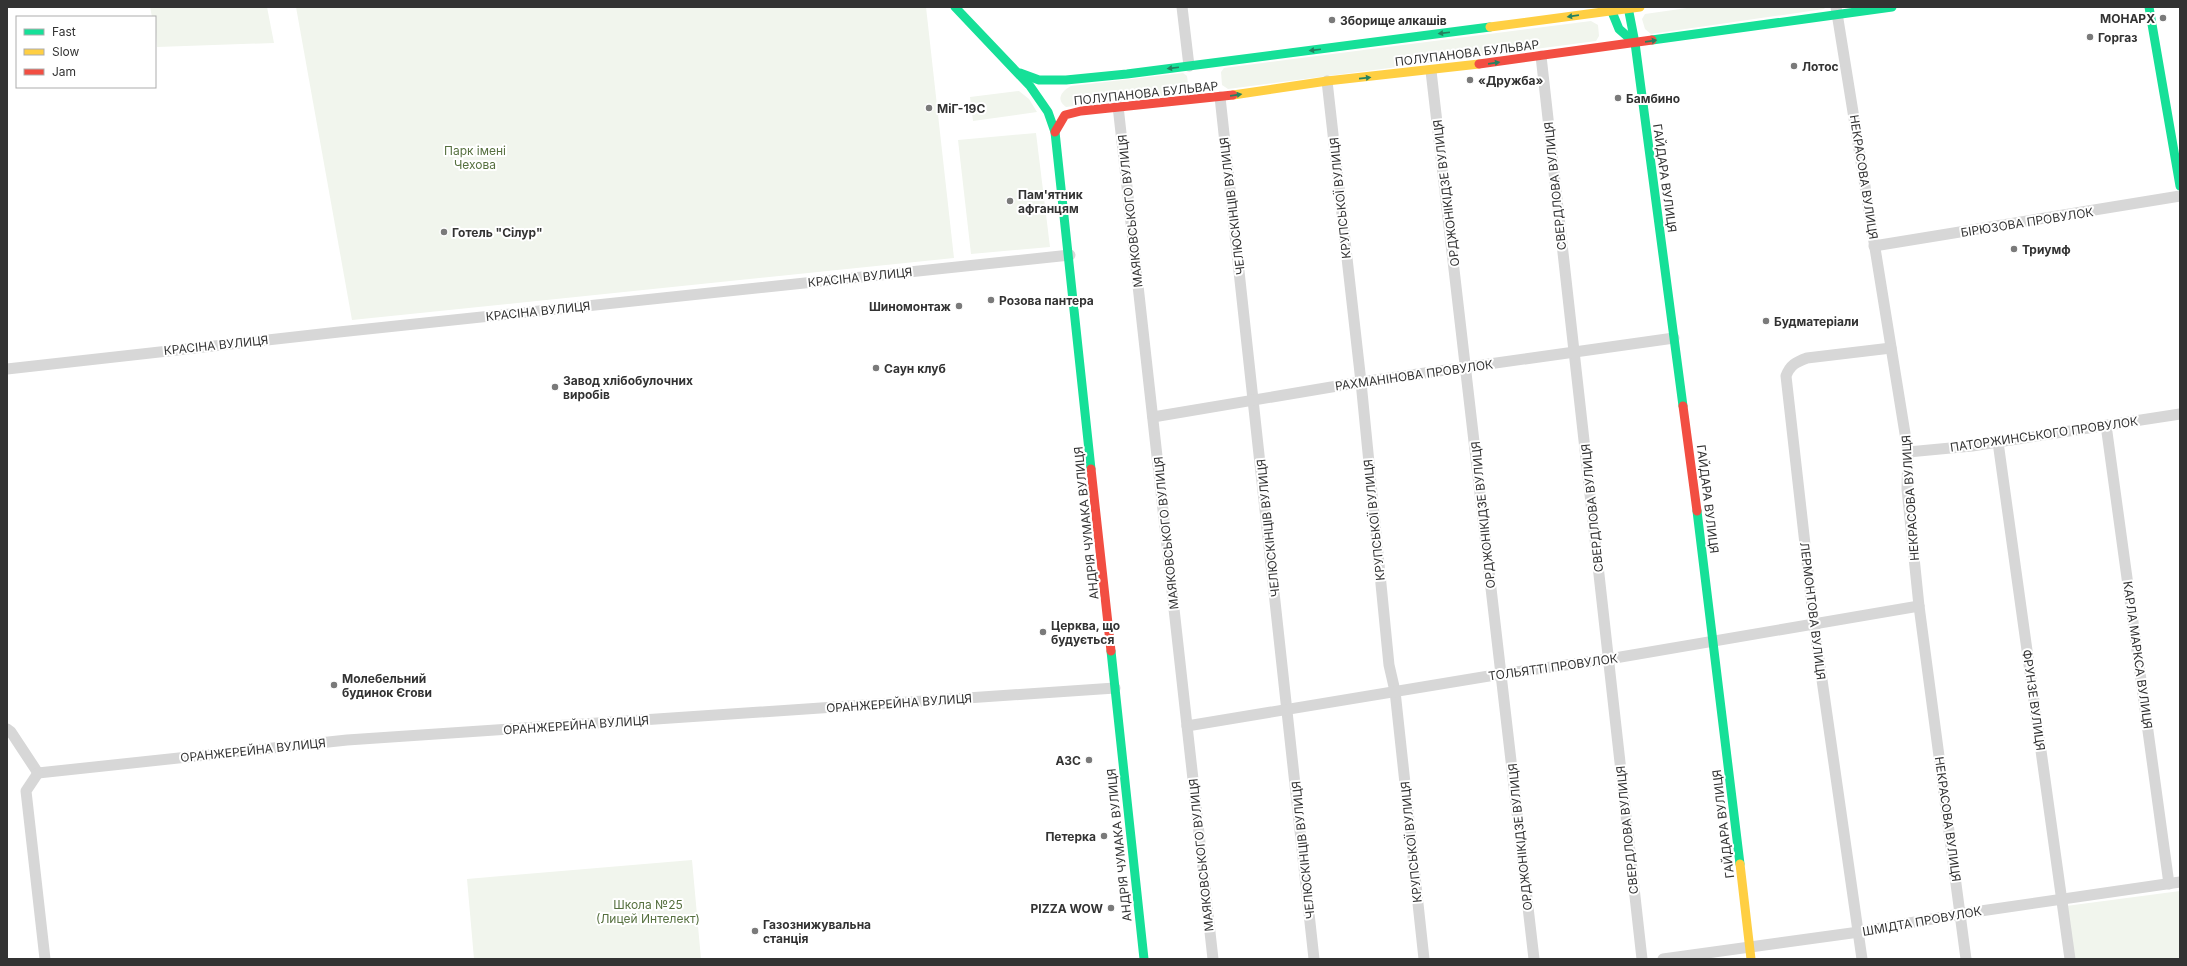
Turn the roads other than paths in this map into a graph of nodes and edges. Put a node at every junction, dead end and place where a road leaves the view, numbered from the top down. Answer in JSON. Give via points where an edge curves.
{"nodes":[{"id":1,"x":955,"y":7,"type":"edge"},
{"id":2,"x":1182,"y":7,"type":"edge"},
{"id":3,"x":1640,"y":7,"type":"edge"},
{"id":4,"x":1892,"y":7,"type":"edge"},
{"id":5,"x":2149,"y":7,"type":"edge"},
{"id":6,"x":1628,"y":8,"type":"edge"},
{"id":7,"x":1610,"y":9,"type":"edge"},
{"id":8,"x":1837,"y":11,"type":"edge"},
{"id":9,"x":1635,"y":43,"type":"junction"},
{"id":10,"x":1541,"y":56,"type":"junction"},
{"id":11,"x":1189,"y":66,"type":"junction"},
{"id":12,"x":1014,"y":70,"type":"junction"},
{"id":13,"x":1431,"y":71,"type":"junction"},
{"id":14,"x":1066,"y":80,"type":"junction"},
{"id":15,"x":1327,"y":81,"type":"junction"},
{"id":16,"x":1220,"y":97,"type":"junction"},
{"id":17,"x":1118,"y":106,"type":"junction"},
{"id":18,"x":1048,"y":112,"type":"junction"},
{"id":19,"x":1055,"y":132,"type":"junction"},
{"id":20,"x":2180,"y":186,"type":"edge"},
{"id":21,"x":2180,"y":196,"type":"edge"},
{"id":22,"x":1874,"y":246,"type":"junction"},
{"id":23,"x":1070,"y":255,"type":"junction"},
{"id":24,"x":1674,"y":338,"type":"junction"},
{"id":25,"x":1891,"y":348,"type":"junction"},
{"id":26,"x":1574,"y":354,"type":"junction"},
{"id":27,"x":1466,"y":367,"type":"junction"},
{"id":28,"x":7,"y":369,"type":"edge"},
{"id":29,"x":1361,"y":382,"type":"junction"},
{"id":30,"x":1254,"y":399,"type":"junction"},
{"id":31,"x":2180,"y":414,"type":"edge"},
{"id":32,"x":1154,"y":417,"type":"junction"},
{"id":33,"x":2106,"y":425,"type":"junction"},
{"id":34,"x":1998,"y":442,"type":"junction"},
{"id":35,"x":1908,"y":452,"type":"junction"},
{"id":36,"x":1919,"y":606,"type":"junction"},
{"id":37,"x":1814,"y":624,"type":"junction"},
{"id":38,"x":1714,"y":642,"type":"junction"},
{"id":39,"x":1609,"y":659,"type":"junction"},
{"id":40,"x":1501,"y":674,"type":"junction"},
{"id":41,"x":1115,"y":688,"type":"junction"},
{"id":42,"x":1395,"y":691,"type":"junction"},
{"id":43,"x":1288,"y":708,"type":"junction"},
{"id":44,"x":1187,"y":726,"type":"junction"},
{"id":45,"x":7,"y":730,"type":"edge"},
{"id":46,"x":38,"y":773,"type":"junction"},
{"id":47,"x":2175,"y":883,"type":"edge"},
{"id":48,"x":2061,"y":899,"type":"junction"},
{"id":49,"x":1960,"y":914,"type":"junction"},
{"id":50,"x":1859,"y":932,"type":"junction"},
{"id":51,"x":1749,"y":946,"type":"junction"},
{"id":52,"x":45,"y":959,"type":"edge"},
{"id":53,"x":1144,"y":959,"type":"edge"},
{"id":54,"x":1213,"y":959,"type":"edge"},
{"id":55,"x":1314,"y":959,"type":"edge"},
{"id":56,"x":1424,"y":959,"type":"edge"},
{"id":57,"x":1534,"y":959,"type":"edge"},
{"id":58,"x":1642,"y":959,"type":"edge"},
{"id":59,"x":1663,"y":959,"type":"edge"},
{"id":60,"x":1751,"y":959,"type":"edge"},
{"id":61,"x":1862,"y":959,"type":"edge"},
{"id":62,"x":1966,"y":959,"type":"edge"},
{"id":63,"x":2070,"y":959,"type":"edge"}],
"edges":[{"from":1,"to":12,"type":"street"},
{"from":2,"to":11,"type":"street"},
{"from":3,"to":6,"type":"street","name":"ПОЛУПАНОВА БУЛЬВАР"},
{"from":4,"to":8,"type":"street","name":"ПОЛУПАНОВА БУЛЬВАР"},
{"from":5,"to":20,"type":"street"},
{"from":6,"to":7,"type":"street","name":"ПОЛУПАНОВА БУЛЬВАР"},
{"from":6,"to":9,"type":"street","name":"ГАЙДАРА ВУЛИЦЯ"},
{"from":7,"to":9,"type":"street","via":[[1619,29]]},
{"from":7,"to":11,"type":"street","name":"ПОЛУПАНОВА БУЛЬВАР","one_way":true},
{"from":9,"to":8,"type":"street","name":"ПОЛУПАНОВА БУЛЬВАР","one_way":true},
{"from":8,"to":22,"type":"street","name":"НЕКРАСОВА ВУЛИЦЯ"},
{"from":9,"to":10,"type":"street","name":"ПОЛУПАНОВА БУЛЬВАР"},
{"from":9,"to":24,"type":"street","name":"ГАЙДАРА ВУЛИЦЯ"},
{"from":13,"to":10,"type":"street","name":"ПОЛУПАНОВА БУЛЬВАР","one_way":true},
{"from":10,"to":26,"type":"street","name":"СВЕРДЛОВА ВУЛИЦЯ"},
{"from":11,"to":14,"type":"street","name":"ПОЛУПАНОВА БУЛЬВАР","one_way":true},
{"from":12,"to":14,"type":"street","name":"ПОЛУПАНОВА БУЛЬВАР","via":[[1039,80]]},
{"from":12,"to":18,"type":"street","via":[[1030,86]]},
{"from":15,"to":13,"type":"street","name":"ПОЛУПАНОВА БУЛЬВАР","one_way":true},
{"from":13,"to":27,"type":"street","name":"ОРДЖОНІКІДЗЕ ВУЛИЦЯ"},
{"from":14,"to":18,"type":"street","via":[[1055,86],[1049,95]]},
{"from":16,"to":15,"type":"street","name":"ПОЛУПАНОВА БУЛЬВАР","one_way":true},
{"from":15,"to":29,"type":"street","name":"КРУПСЬКОЇ ВУЛИЦЯ"},
{"from":16,"to":17,"type":"street","name":"ПОЛУПАНОВА БУЛЬВАР"},
{"from":16,"to":30,"type":"street","name":"ЧЕЛЮСКІНЦІВ ВУЛИЦЯ"},
{"from":17,"to":19,"type":"street","name":"ПОЛУПАНОВА БУЛЬВАР","via":[[1065,114]]},
{"from":17,"to":32,"type":"street","name":"МАЯКОВСЬКОГО ВУЛИЦЯ"},
{"from":18,"to":19,"type":"street","name":"АНДРІЯ ЧУМАКА ВУЛИЦЯ"},
{"from":19,"to":23,"type":"street","name":"АНДРІЯ ЧУМАКА ВУЛИЦЯ"},
{"from":21,"to":22,"type":"street","name":"БІРЮЗОВА ПРОВУЛОК"},
{"from":22,"to":25,"type":"street","name":"НЕКРАСОВА ВУЛИЦЯ"},
{"from":23,"to":28,"type":"street","name":"КРАСІНА ВУЛИЦЯ"},
{"from":23,"to":41,"type":"street","name":"АНДРІЯ ЧУМАКА ВУЛИЦЯ"},
{"from":24,"to":26,"type":"street","name":"РАХМАНІНОВА ПРОВУЛОК"},
{"from":24,"to":38,"type":"street","name":"ГАЙДАРА ВУЛИЦЯ"},
{"from":25,"to":35,"type":"street","name":"НЕКРАСОВА ВУЛИЦЯ"},
{"from":25,"to":37,"type":"street","name":"ЛЕРМОНТОВА ВУЛИЦЯ","via":[[1807,358],[1797,361],[1789,368],[1786,376]]},
{"from":26,"to":27,"type":"street","name":"РАХМАНІНОВА ПРОВУЛОК"},
{"from":26,"to":39,"type":"street","name":"СВЕРДЛОВА ВУЛИЦЯ"},
{"from":27,"to":29,"type":"street","name":"РАХМАНІНОВА ПРОВУЛОК"},
{"from":27,"to":40,"type":"street","name":"ОРДЖОНІКІДЗЕ ВУЛИЦЯ"},
{"from":29,"to":30,"type":"street","name":"РАХМАНІНОВА ПРОВУЛОК"},
{"from":29,"to":42,"type":"street","name":"КРУПСЬКОЇ ВУЛИЦЯ","via":[[1389,665]]},
{"from":30,"to":32,"type":"street","name":"РАХМАНІНОВА ПРОВУЛОК"},
{"from":30,"to":43,"type":"street","name":"ЧЕЛЮСКІНЦІВ ВУЛИЦЯ"},
{"from":31,"to":33,"type":"street","name":"ПАТОРЖИНСЬКОГО ПРОВУЛОК"},
{"from":32,"to":44,"type":"street","name":"МАЯКОВСЬКОГО ВУЛИЦЯ"},
{"from":33,"to":34,"type":"street","name":"ПАТОРЖИНСЬКОГО ПРОВУЛОК"},
{"from":33,"to":47,"type":"street","name":"КАРЛА МАРКСА ВУЛИЦЯ"},
{"from":34,"to":35,"type":"street","name":"ПАТОРЖИНСЬКОГО ПРОВУЛОК"},
{"from":34,"to":48,"type":"street","name":"ФРУНЗЕ ВУЛИЦЯ"},
{"from":35,"to":36,"type":"street","name":"НЕКРАСОВА ВУЛИЦЯ","via":[[1907,489]]},
{"from":36,"to":37,"type":"street","name":"ТОЛЬЯТТІ ПРОВУЛОК"},
{"from":36,"to":49,"type":"street","name":"НЕКРАСОВА ВУЛИЦЯ"},
{"from":37,"to":38,"type":"street","name":"ТОЛЬЯТТІ ПРОВУЛОК"},
{"from":37,"to":50,"type":"street","name":"ЛЕРМОНТОВА ВУЛИЦЯ"},
{"from":38,"to":39,"type":"street","name":"ТОЛЬЯТТІ ПРОВУЛОК"},
{"from":38,"to":51,"type":"street","name":"ГАЙДАРА ВУЛИЦЯ"},
{"from":39,"to":40,"type":"street","name":"ТОЛЬЯТТІ ПРОВУЛОК"},
{"from":39,"to":58,"type":"street","name":"СВЕРДЛОВА ВУЛИЦЯ"},
{"from":40,"to":42,"type":"street","name":"ТОЛЬЯТТІ ПРОВУЛОК"},
{"from":40,"to":57,"type":"street","name":"ОРДЖОНІКІДЗЕ ВУЛИЦЯ"},
{"from":41,"to":46,"type":"street","name":"ОРАНЖЕРЕЙНА ВУЛИЦЯ","via":[[347,740]]},
{"from":41,"to":53,"type":"street","name":"АНДРІЯ ЧУМАКА ВУЛИЦЯ"},
{"from":42,"to":43,"type":"street","name":"ТОЛЬЯТТІ ПРОВУЛОК"},
{"from":42,"to":56,"type":"street","name":"КРУПСЬКОЇ ВУЛИЦЯ"},
{"from":43,"to":44,"type":"street","name":"ТОЛЬЯТТІ ПРОВУЛОК"},
{"from":43,"to":55,"type":"street","name":"ЧЕЛЮСКІНЦІВ ВУЛИЦЯ"},
{"from":44,"to":54,"type":"street","name":"МАЯКОВСЬКОГО ВУЛИЦЯ"},
{"from":45,"to":46,"type":"street","via":[[11,732]]},
{"from":46,"to":52,"type":"street","via":[[26,791]]},
{"from":47,"to":48,"type":"street","name":"ШМІДТА ПРОВУЛОК"},
{"from":48,"to":49,"type":"street","name":"ШМІДТА ПРОВУЛОК"},
{"from":48,"to":63,"type":"street","name":"ФРУНЗЕ ВУЛИЦЯ"},
{"from":49,"to":50,"type":"street","name":"ШМІДТА ПРОВУЛОК"},
{"from":49,"to":62,"type":"street","name":"НЕКРАСОВА ВУЛИЦЯ"},
{"from":50,"to":51,"type":"street","name":"ШМІДТА ПРОВУЛОК"},
{"from":50,"to":61,"type":"street","name":"ЛЕРМОНТОВА ВУЛИЦЯ"},
{"from":51,"to":59,"type":"street","name":"ШМІДТА ПРОВУЛОК"},
{"from":51,"to":60,"type":"street","name":"ГАЙДАРА ВУЛИЦЯ"}]}
